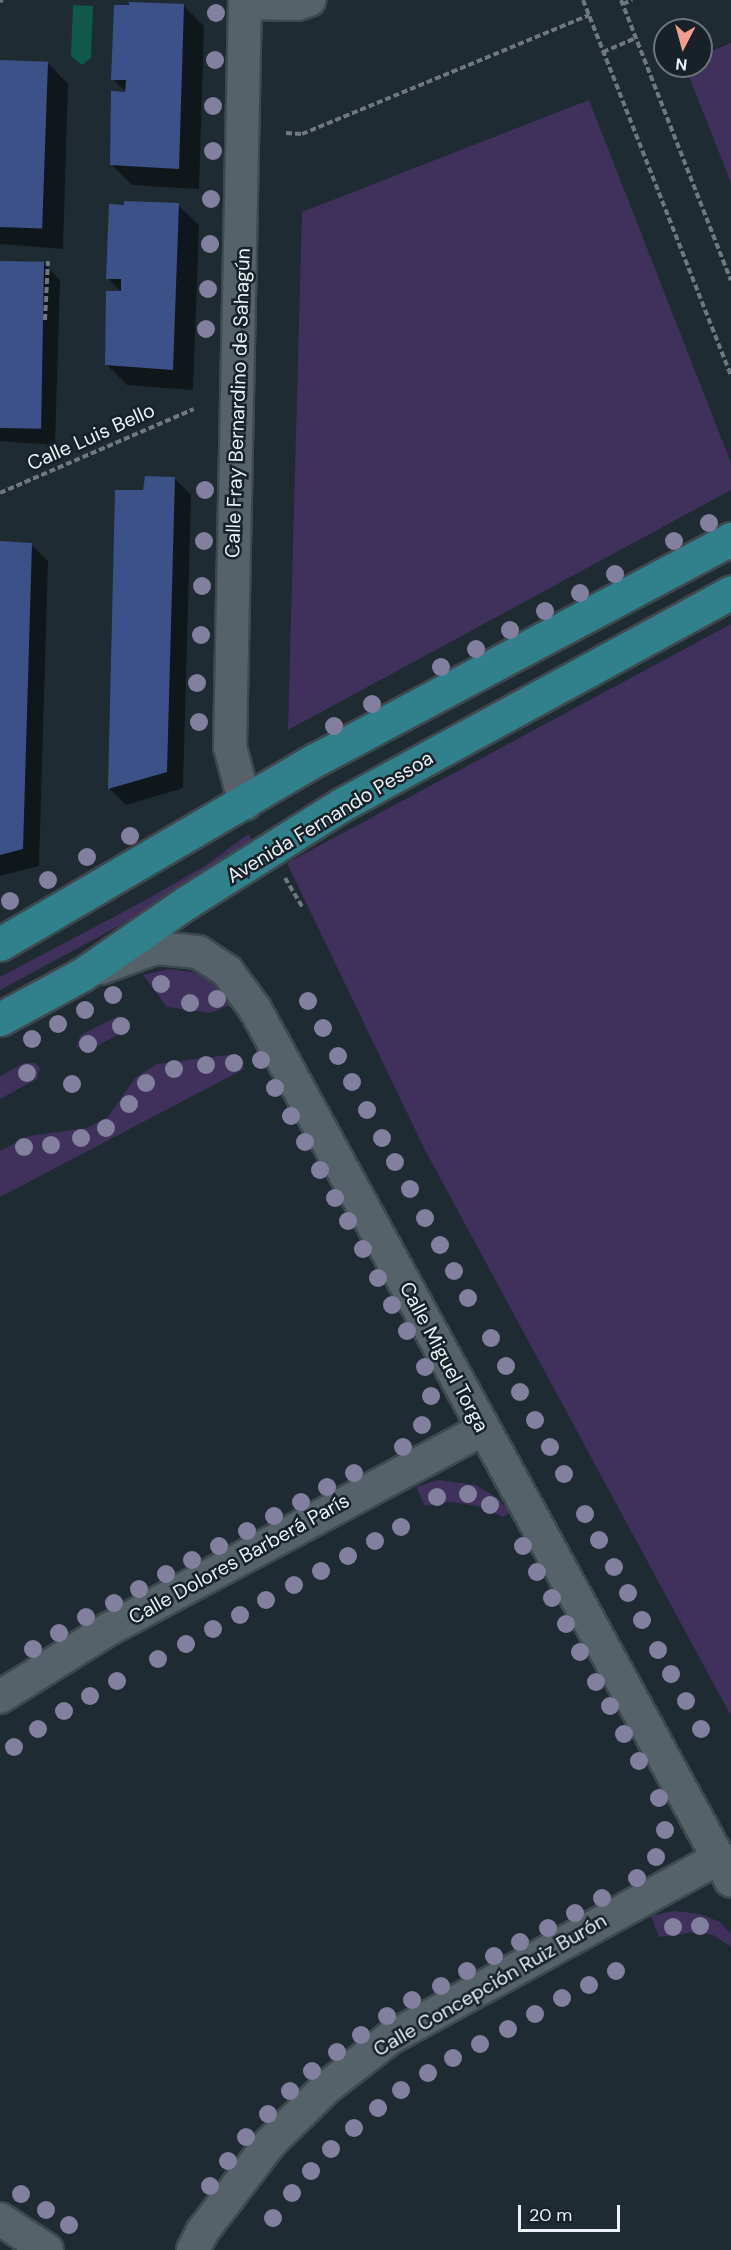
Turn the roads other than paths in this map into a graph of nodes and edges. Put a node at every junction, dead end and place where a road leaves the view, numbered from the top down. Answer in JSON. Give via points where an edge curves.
{"nodes":[{"id":1,"x":309,"y":0,"type":"edge"},
{"id":2,"x":245,"y":1,"type":"edge"},
{"id":3,"x":731,"y":538,"type":"edge"},
{"id":4,"x":731,"y":592,"type":"edge"},
{"id":5,"x":245,"y":804,"type":"junction"},
{"id":6,"x":0,"y":944,"type":"edge"},
{"id":7,"x":83,"y":974,"type":"junction"},
{"id":8,"x":0,"y":1019,"type":"edge"},
{"id":9,"x":483,"y":1429,"type":"junction"},
{"id":10,"x":0,"y":1697,"type":"edge"},
{"id":11,"x":725,"y":1870,"type":"edge"},
{"id":12,"x":0,"y":2219,"type":"edge"},
{"id":13,"x":47,"y":2250,"type":"edge"},
{"id":14,"x":193,"y":2250,"type":"edge"}],
"edges":[{"from":1,"to":2,"type":"street","via":[[297,4]]},
{"from":2,"to":5,"type":"street","name":"Calle Fray Bernardino de Sahagún","via":[[230,747]]},
{"from":3,"to":5,"type":"main road","via":[[317,759]]},
{"from":4,"to":7,"type":"main road","name":"Avenida Fernando Pessoa","via":[[341,805],[187,902]]},
{"from":5,"to":6,"type":"main road"},
{"from":7,"to":8,"type":"main road","name":"Avenida Fernando Pessoa"},
{"from":7,"to":9,"type":"street","name":"Calle Miguel Torga","via":[[156,948],[198,952],[227,971],[266,1029]]},
{"from":9,"to":10,"type":"street","name":"Calle Dolores Barberá París","via":[[109,1629]]},
{"from":9,"to":11,"type":"street","name":"Calle Miguel Torga"},
{"from":11,"to":14,"type":"street","name":"Calle Concepción Ruiz Burón","via":[[390,2038],[327,2087],[270,2143],[202,2232]]},
{"from":12,"to":13,"type":"street"}]}
